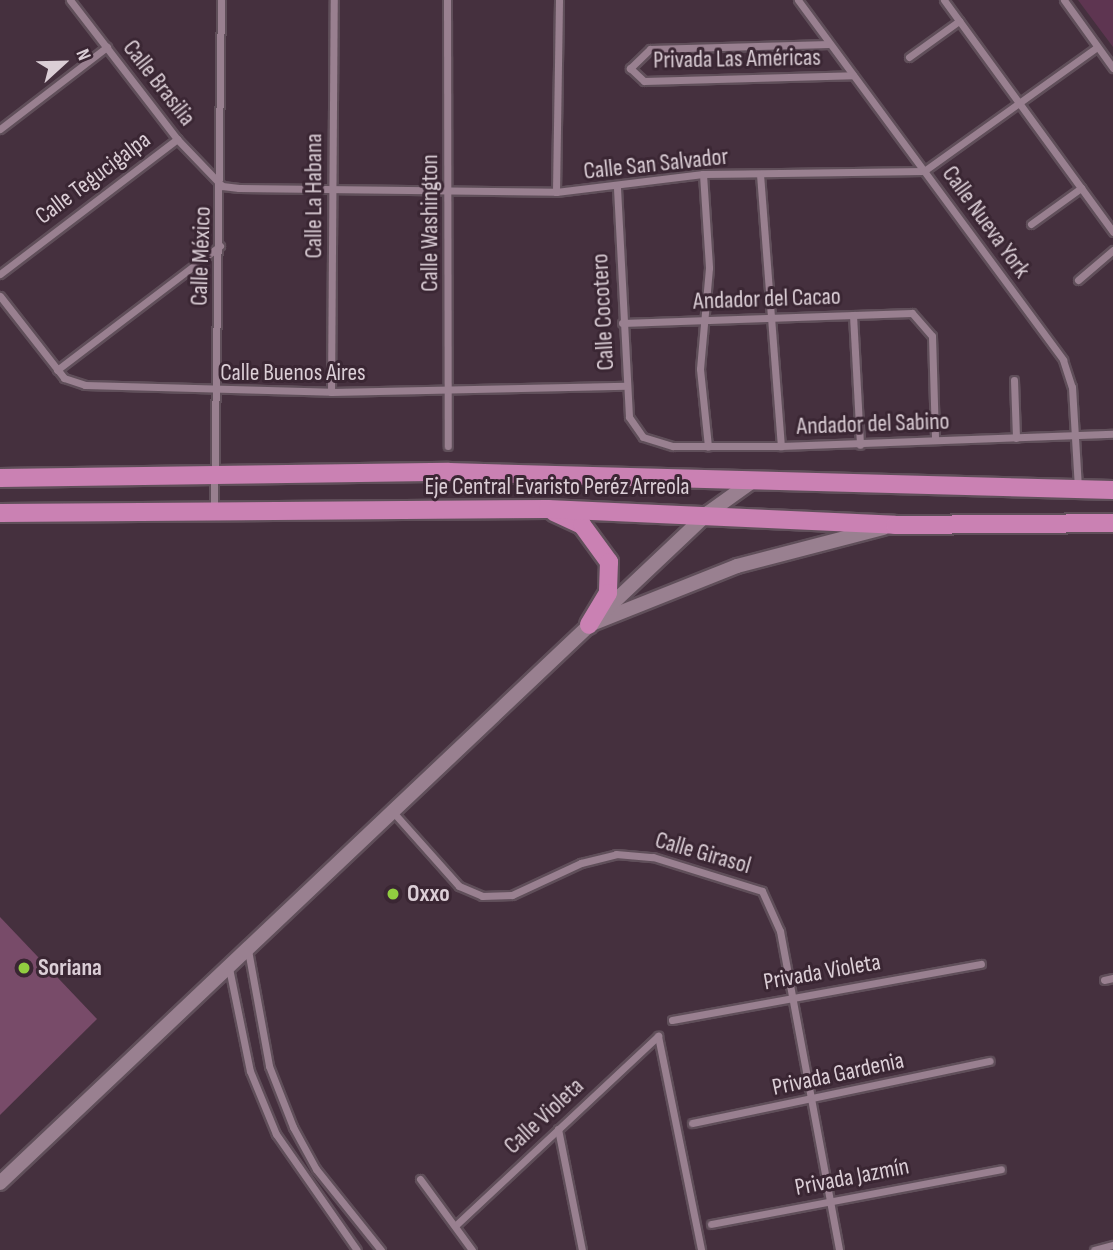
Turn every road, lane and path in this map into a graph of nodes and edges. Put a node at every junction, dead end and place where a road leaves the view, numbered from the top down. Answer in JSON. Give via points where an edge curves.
{"nodes":[{"id":1,"x":70,"y":0,"type":"edge"},
{"id":2,"x":221,"y":0,"type":"edge"},
{"id":3,"x":334,"y":0,"type":"edge"},
{"id":4,"x":447,"y":0,"type":"edge"},
{"id":5,"x":559,"y":0,"type":"edge"},
{"id":6,"x":798,"y":0,"type":"edge"},
{"id":7,"x":944,"y":0,"type":"edge"},
{"id":8,"x":1064,"y":0,"type":"edge"},
{"id":9,"x":959,"y":21,"type":"junction"},
{"id":10,"x":829,"y":44,"type":"junction"},
{"id":11,"x":107,"y":47,"type":"junction"},
{"id":12,"x":1097,"y":47,"type":"junction"},
{"id":13,"x":909,"y":57,"type":"dead end"},
{"id":14,"x":1113,"y":68,"type":"edge"},
{"id":15,"x":853,"y":75,"type":"junction"},
{"id":16,"x":1019,"y":103,"type":"junction"},
{"id":17,"x":0,"y":129,"type":"edge"},
{"id":18,"x":177,"y":139,"type":"junction"},
{"id":19,"x":924,"y":171,"type":"junction"},
{"id":20,"x":703,"y":174,"type":"junction"},
{"id":21,"x":760,"y":174,"type":"junction"},
{"id":22,"x":222,"y":186,"type":"junction"},
{"id":23,"x":617,"y":188,"type":"junction"},
{"id":24,"x":1081,"y":188,"type":"junction"},
{"id":25,"x":333,"y":190,"type":"junction"},
{"id":26,"x":556,"y":192,"type":"junction"},
{"id":27,"x":449,"y":193,"type":"junction"},
{"id":28,"x":1031,"y":224,"type":"dead end"},
{"id":29,"x":1113,"y":232,"type":"edge"},
{"id":30,"x":220,"y":246,"type":"junction"},
{"id":31,"x":1113,"y":250,"type":"edge"},
{"id":32,"x":0,"y":274,"type":"edge"},
{"id":33,"x":1078,"y":280,"type":"dead end"},
{"id":34,"x":0,"y":296,"type":"edge"},
{"id":35,"x":853,"y":316,"type":"junction"},
{"id":36,"x":705,"y":319,"type":"junction"},
{"id":37,"x":770,"y":319,"type":"junction"},
{"id":38,"x":622,"y":323,"type":"junction"},
{"id":39,"x":57,"y":370,"type":"junction"},
{"id":40,"x":1014,"y":380,"type":"dead end"},
{"id":41,"x":626,"y":386,"type":"junction"},
{"id":42,"x":215,"y":392,"type":"junction"},
{"id":43,"x":448,"y":392,"type":"junction"},
{"id":44,"x":331,"y":393,"type":"junction"},
{"id":45,"x":637,"y":432,"type":"joint"},
{"id":46,"x":1113,"y":434,"type":"edge"},
{"id":47,"x":1075,"y":436,"type":"junction"},
{"id":48,"x":1016,"y":438,"type":"junction"},
{"id":49,"x":935,"y":440,"type":"junction"},
{"id":50,"x":860,"y":445,"type":"junction"},
{"id":51,"x":448,"y":446,"type":"dead end"},
{"id":52,"x":781,"y":446,"type":"junction"},
{"id":53,"x":708,"y":447,"type":"junction"},
{"id":54,"x":215,"y":477,"type":"junction"},
{"id":55,"x":0,"y":478,"type":"edge"},
{"id":56,"x":750,"y":483,"type":"junction"},
{"id":57,"x":1113,"y":490,"type":"edge"},
{"id":58,"x":1078,"y":491,"type":"junction"},
{"id":59,"x":548,"y":509,"type":"junction"},
{"id":60,"x":0,"y":513,"type":"edge"},
{"id":61,"x":214,"y":513,"type":"junction"},
{"id":62,"x":708,"y":513,"type":"junction"},
{"id":63,"x":1113,"y":523,"type":"edge"},
{"id":64,"x":895,"y":525,"type":"junction"},
{"id":65,"x":589,"y":625,"type":"junction"},
{"id":66,"x":393,"y":812,"type":"junction"},
{"id":67,"x":248,"y":948,"type":"junction"},
{"id":68,"x":981,"y":964,"type":"dead end"},
{"id":69,"x":229,"y":967,"type":"junction"},
{"id":70,"x":1113,"y":978,"type":"edge"},
{"id":71,"x":1104,"y":980,"type":"dead end"},
{"id":72,"x":789,"y":997,"type":"junction"},
{"id":73,"x":671,"y":1020,"type":"dead end"},
{"id":74,"x":990,"y":1061,"type":"dead end"},
{"id":75,"x":808,"y":1101,"type":"junction"},
{"id":76,"x":692,"y":1123,"type":"dead end"},
{"id":77,"x":558,"y":1129,"type":"junction"},
{"id":78,"x":1001,"y":1169,"type":"dead end"},
{"id":79,"x":420,"y":1179,"type":"dead end"},
{"id":80,"x":0,"y":1183,"type":"edge"},
{"id":81,"x":829,"y":1201,"type":"junction"},
{"id":82,"x":711,"y":1224,"type":"dead end"},
{"id":83,"x":456,"y":1225,"type":"junction"},
{"id":84,"x":1113,"y":1245,"type":"edge"},
{"id":85,"x":357,"y":1250,"type":"edge"},
{"id":86,"x":381,"y":1250,"type":"edge"},
{"id":87,"x":472,"y":1250,"type":"edge"},
{"id":88,"x":582,"y":1250,"type":"edge"},
{"id":89,"x":701,"y":1250,"type":"edge"},
{"id":90,"x":839,"y":1250,"type":"edge"},
{"id":91,"x":1094,"y":1250,"type":"edge"}],
"edges":[{"from":1,"to":11,"type":"street","name":"Calle Brasilia"},
{"from":2,"to":22,"type":"street","name":"Calle México"},
{"from":3,"to":25,"type":"street","name":"Calle La Habana"},
{"from":4,"to":27,"type":"street","name":"Calle Washington"},
{"from":5,"to":26,"type":"street"},
{"from":6,"to":10,"type":"street","name":"Calle Nueva York"},
{"from":7,"to":9,"type":"street"},
{"from":8,"to":12,"type":"street"},
{"from":9,"to":13,"type":"street"},
{"from":9,"to":16,"type":"street"},
{"from":10,"to":15,"type":"street","name":"Calle Nueva York"},
{"from":10,"to":15,"type":"street","name":"Privada Las Américas","via":[[650,49],[630,68],[644,81]]},
{"from":11,"to":17,"type":"street"},
{"from":11,"to":18,"type":"street","name":"Calle Brasilia"},
{"from":12,"to":14,"type":"street"},
{"from":12,"to":16,"type":"street"},
{"from":15,"to":19,"type":"street","name":"Calle Nueva York"},
{"from":16,"to":19,"type":"street"},
{"from":16,"to":24,"type":"street"},
{"from":18,"to":22,"type":"street","name":"Calle Brasilia"},
{"from":18,"to":32,"type":"street","name":"Calle Tegucigalpa"},
{"from":19,"to":21,"type":"street","name":"Calle San Salvador"},
{"from":19,"to":47,"type":"street","name":"Calle Nueva York","via":[[1063,360]]},
{"from":20,"to":21,"type":"street","name":"Calle San Salvador"},
{"from":20,"to":23,"type":"street","name":"Calle San Salvador"},
{"from":20,"to":36,"type":"street"},
{"from":21,"to":37,"type":"street"},
{"from":22,"to":25,"type":"street","name":"Calle San Salvador"},
{"from":22,"to":30,"type":"street","name":"Calle México"},
{"from":23,"to":26,"type":"street","name":"Calle San Salvador"},
{"from":23,"to":38,"type":"street","name":"Calle Cocotero"},
{"from":24,"to":28,"type":"street"},
{"from":24,"to":29,"type":"street"},
{"from":25,"to":27,"type":"street","name":"Calle San Salvador"},
{"from":25,"to":44,"type":"street","name":"Calle La Habana"},
{"from":26,"to":27,"type":"street","name":"Calle San Salvador"},
{"from":27,"to":43,"type":"street","name":"Calle Washington"},
{"from":30,"to":39,"type":"street"},
{"from":30,"to":42,"type":"street","name":"Calle México"},
{"from":31,"to":33,"type":"street"},
{"from":34,"to":39,"type":"street","name":"Calle Buenos Aires"},
{"from":35,"to":37,"type":"street","name":"Andador del Cacao"},
{"from":35,"to":49,"type":"street","name":"Andador del Cacao","via":[[912,313],[932,336]]},
{"from":35,"to":50,"type":"street"},
{"from":36,"to":37,"type":"street","name":"Andador del Cacao"},
{"from":36,"to":38,"type":"street","name":"Andador del Cacao"},
{"from":36,"to":53,"type":"street","via":[[700,369]]},
{"from":37,"to":52,"type":"street"},
{"from":38,"to":41,"type":"street","name":"Calle Cocotero"},
{"from":39,"to":42,"type":"street","name":"Calle Buenos Aires","via":[[85,386]]},
{"from":40,"to":48,"type":"street"},
{"from":41,"to":43,"type":"street","name":"Calle Buenos Aires"},
{"from":41,"to":45,"type":"street","name":"Calle Cocotero"},
{"from":42,"to":44,"type":"street","name":"Calle Buenos Aires"},
{"from":42,"to":54,"type":"street","name":"Calle México"},
{"from":43,"to":44,"type":"street","name":"Calle Buenos Aires"},
{"from":43,"to":51,"type":"street","name":"Calle Washington"},
{"from":45,"to":53,"type":"street","name":"Andador del Sabino","via":[[655,443]]},
{"from":46,"to":47,"type":"street","name":"Andador del Sabino"},
{"from":47,"to":48,"type":"street","name":"Andador del Sabino"},
{"from":47,"to":58,"type":"street","name":"Calle Nueva York"},
{"from":48,"to":49,"type":"street","name":"Andador del Sabino"},
{"from":49,"to":50,"type":"street","name":"Andador del Sabino"},
{"from":50,"to":52,"type":"street","name":"Andador del Sabino"},
{"from":52,"to":53,"type":"street","name":"Andador del Sabino"},
{"from":54,"to":55,"type":"main road","name":"Eje Central Evaristo Peréz Arreola"},
{"from":54,"to":56,"type":"main road","name":"Eje Central Evaristo Peréz Arreola","via":[[449,472]]},
{"from":54,"to":61,"type":"street","name":"Calle México"},
{"from":56,"to":58,"type":"main road","name":"Eje Central Evaristo Peréz Arreola"},
{"from":56,"to":62,"type":"main road"},
{"from":57,"to":58,"type":"main road","name":"Eje Central Evaristo Peréz Arreola"},
{"from":59,"to":61,"type":"main road","name":"Eje Central Evaristo Peréz Arreola"},
{"from":59,"to":62,"type":"main road","name":"Eje Central Evaristo Peréz Arreola"},
{"from":59,"to":65,"type":"main road","via":[[582,525],[609,562],[608,593]]},
{"from":60,"to":61,"type":"main road","name":"Eje Central Evaristo Peréz Arreola"},
{"from":62,"to":64,"type":"main road","name":"Eje Central Evaristo Peréz Arreola"},
{"from":62,"to":65,"type":"main road"},
{"from":63,"to":64,"type":"main road","name":"Eje Central Evaristo Peréz Arreola"},
{"from":64,"to":65,"type":"main road","via":[[737,566]]},
{"from":65,"to":66,"type":"main road"},
{"from":66,"to":67,"type":"main road"},
{"from":66,"to":72,"type":"street","name":"Calle Girasol","via":[[459,886],[482,896],[512,895],[581,863],[616,854],[653,857],[750,884],[773,909]]},
{"from":67,"to":69,"type":"main road"},
{"from":67,"to":86,"type":"street","via":[[270,1066],[293,1127],[321,1177]]},
{"from":68,"to":72,"type":"street","name":"Privada Violeta"},
{"from":69,"to":80,"type":"main road"},
{"from":69,"to":85,"type":"street","via":[[250,1071],[276,1133]]},
{"from":70,"to":71,"type":"street"},
{"from":72,"to":73,"type":"street","name":"Privada Violeta"},
{"from":72,"to":75,"type":"street","name":"Calle Girasol"},
{"from":74,"to":75,"type":"street","name":"Privada Gardenia"},
{"from":75,"to":76,"type":"street","name":"Privada Gardenia"},
{"from":75,"to":81,"type":"street","name":"Calle Girasol"},
{"from":77,"to":83,"type":"street","name":"Calle Violeta"},
{"from":77,"to":88,"type":"street"},
{"from":77,"to":89,"type":"street","name":"Calle Violeta","via":[[658,1036]]},
{"from":78,"to":81,"type":"street","name":"Privada Jazmín"},
{"from":79,"to":83,"type":"street"},
{"from":81,"to":82,"type":"street","name":"Privada Jazmín"},
{"from":81,"to":90,"type":"street","name":"Calle Girasol"},
{"from":83,"to":87,"type":"street"},
{"from":84,"to":91,"type":"street"}]}
